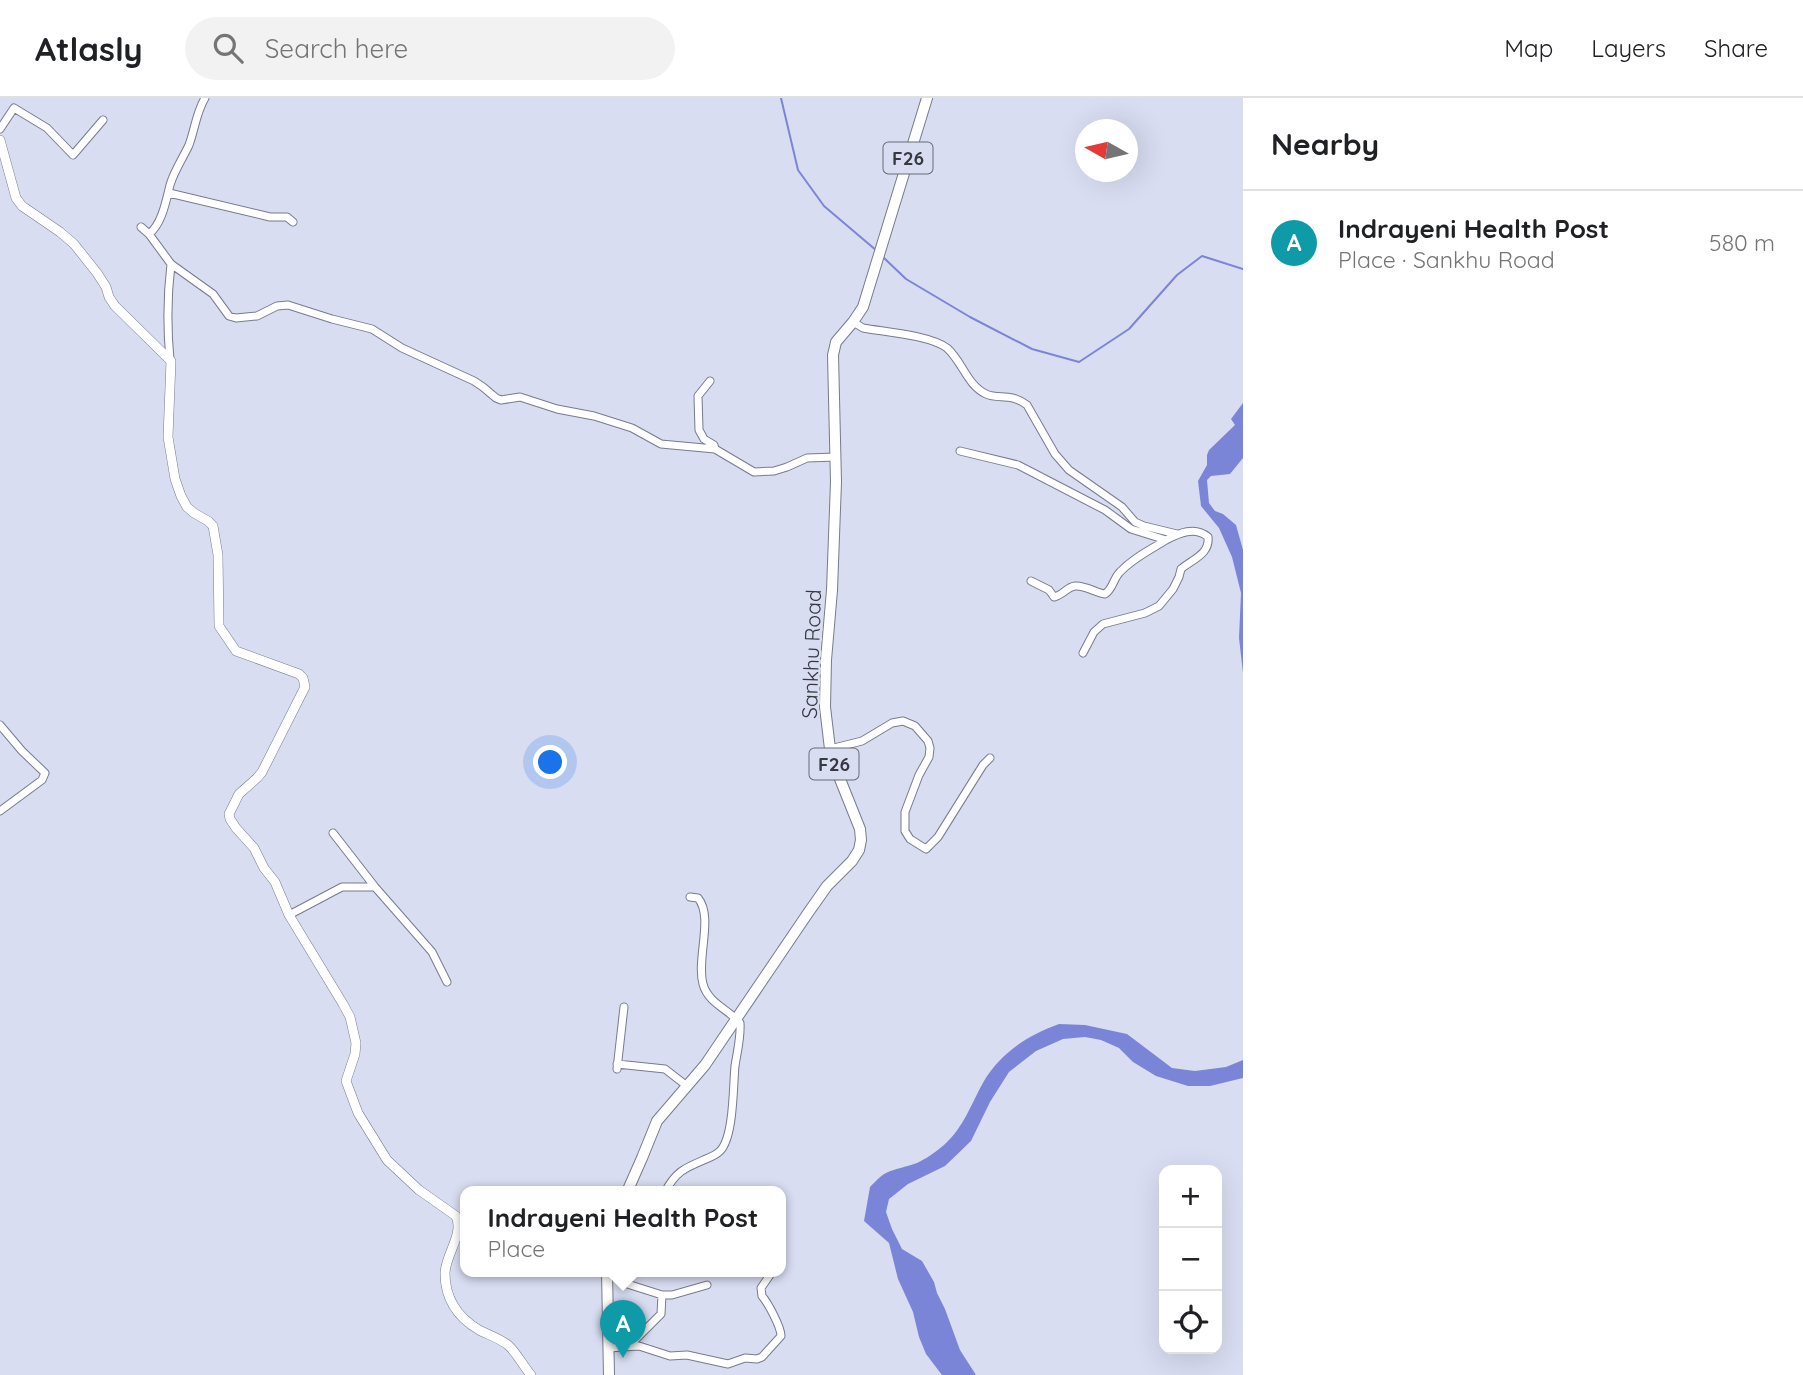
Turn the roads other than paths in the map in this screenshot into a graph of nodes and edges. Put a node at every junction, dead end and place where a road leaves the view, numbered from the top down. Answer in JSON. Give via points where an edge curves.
{"nodes":[{"id":1,"x":205,"y":98,"type":"edge"},
{"id":2,"x":927,"y":98,"type":"edge"},
{"id":3,"x":103,"y":120,"type":"dead end"},
{"id":4,"x":0,"y":129,"type":"edge"},
{"id":5,"x":0,"y":140,"type":"edge"},
{"id":6,"x":169,"y":193,"type":"junction"},
{"id":7,"x":293,"y":222,"type":"dead end"},
{"id":8,"x":141,"y":227,"type":"dead end"},
{"id":9,"x":149,"y":234,"type":"junction"},
{"id":10,"x":170,"y":264,"type":"junction"},
{"id":11,"x":853,"y":322,"type":"junction"},
{"id":12,"x":170,"y":361,"type":"junction"},
{"id":13,"x":710,"y":381,"type":"dead end"},
{"id":14,"x":715,"y":449,"type":"junction"},
{"id":15,"x":960,"y":451,"type":"dead end"},
{"id":16,"x":836,"y":457,"type":"junction"},
{"id":17,"x":1178,"y":534,"type":"junction"},
{"id":18,"x":1166,"y":540,"type":"junction"},
{"id":19,"x":1031,"y":581,"type":"dead end"},
{"id":20,"x":1083,"y":653,"type":"dead end"},
{"id":21,"x":0,"y":725,"type":"edge"},
{"id":22,"x":830,"y":748,"type":"junction"},
{"id":23,"x":990,"y":758,"type":"dead end"},
{"id":24,"x":0,"y":811,"type":"edge"},
{"id":25,"x":333,"y":833,"type":"dead end"},
{"id":26,"x":375,"y":887,"type":"junction"},
{"id":27,"x":690,"y":897,"type":"dead end"},
{"id":28,"x":289,"y":915,"type":"junction"},
{"id":29,"x":447,"y":982,"type":"dead end"},
{"id":30,"x":624,"y":1007,"type":"dead end"},
{"id":31,"x":735,"y":1018,"type":"junction"},
{"id":32,"x":687,"y":1086,"type":"junction"},
{"id":33,"x":630,"y":1186,"type":"edge"},
{"id":34,"x":668,"y":1186,"type":"edge"},
{"id":35,"x":609,"y":1277,"type":"edge"},
{"id":36,"x":617,"y":1277,"type":"edge"},
{"id":37,"x":769,"y":1277,"type":"edge"},
{"id":38,"x":707,"y":1285,"type":"dead end"},
{"id":39,"x":662,"y":1295,"type":"junction"},
{"id":40,"x":628,"y":1346,"type":"junction"},
{"id":41,"x":608,"y":1349,"type":"junction"},
{"id":42,"x":531,"y":1375,"type":"edge"},
{"id":43,"x":609,"y":1375,"type":"edge"}],
"edges":[{"from":1,"to":6,"type":"street"},
{"from":2,"to":11,"type":"main road","name":"Sankhu Road","number":"F26","via":[[863,307]]},
{"from":3,"to":4,"type":"street","via":[[73,155],[47,128],[14,108]]},
{"from":5,"to":12,"type":"street","via":[[22,206],[74,244],[115,306]]},
{"from":6,"to":7,"type":"street","via":[[287,217]]},
{"from":6,"to":9,"type":"street","via":[[155,230]]},
{"from":8,"to":9,"type":"street"},
{"from":9,"to":10,"type":"street"},
{"from":10,"to":12,"type":"street"},
{"from":10,"to":14,"type":"street","via":[[213,294],[229,316],[257,316],[288,305],[372,329],[474,381],[501,400],[520,397],[632,428],[661,443]]},
{"from":11,"to":16,"type":"main road","name":"Sankhu Road","number":"F26","via":[[834,347]]},
{"from":11,"to":17,"type":"street","via":[[947,348],[972,383],[986,394],[1009,396],[1027,405],[1069,470],[1114,500],[1135,522]]},
{"from":12,"to":28,"type":"street","via":[[168,437],[180,496],[213,526],[219,626],[236,650],[299,674],[305,687],[262,772],[239,794],[229,814],[275,882]]},
{"from":13,"to":14,"type":"street","via":[[698,396],[699,430]]},
{"from":14,"to":16,"type":"street","via":[[761,473],[807,458]]},
{"from":15,"to":18,"type":"street","via":[[1018,465],[1105,510],[1130,529]]},
{"from":16,"to":22,"type":"main road","name":"Sankhu Road","number":"F26","via":[[824,689]]},
{"from":17,"to":18,"type":"street"},
{"from":17,"to":20,"type":"street","via":[[1205,534],[1209,544],[1205,553],[1181,569],[1159,606],[1103,624]]},
{"from":18,"to":19,"type":"street","via":[[1119,573],[1105,594],[1075,586],[1054,597]]},
{"from":21,"to":24,"type":"street","via":[[45,773]]},
{"from":22,"to":23,"type":"street","via":[[862,741],[892,723],[915,726],[930,748],[905,812],[905,831],[926,849]]},
{"from":22,"to":31,"type":"main road","name":"Sankhu Road","number":"F26","via":[[860,829],[859,850],[827,886]]},
{"from":25,"to":26,"type":"street"},
{"from":26,"to":28,"type":"street","via":[[342,887]]},
{"from":26,"to":29,"type":"street","via":[[432,952]]},
{"from":27,"to":31,"type":"street","via":[[703,903],[705,914],[703,985]]},
{"from":28,"to":42,"type":"street","via":[[349,1017],[356,1043],[346,1081],[358,1113],[387,1160],[456,1216],[459,1228],[445,1276],[453,1306],[469,1323],[508,1345]]},
{"from":30,"to":32,"type":"street","via":[[617,1066],[666,1069]]},
{"from":31,"to":32,"type":"main road","name":"Sankhu Road","number":"F26"},
{"from":31,"to":34,"type":"street","via":[[740,1023],[740,1044],[726,1143],[717,1153],[679,1171]]},
{"from":32,"to":33,"type":"main road","name":"Sankhu Road","number":"F26","via":[[657,1121]]},
{"from":35,"to":41,"type":"main road"},
{"from":36,"to":39,"type":"street"},
{"from":37,"to":40,"type":"street","via":[[761,1288],[762,1296],[781,1336],[762,1357],[728,1364]]},
{"from":38,"to":39,"type":"street"},
{"from":39,"to":40,"type":"street","via":[[661,1314]]},
{"from":40,"to":41,"type":"street"},
{"from":41,"to":43,"type":"main road"}]}
